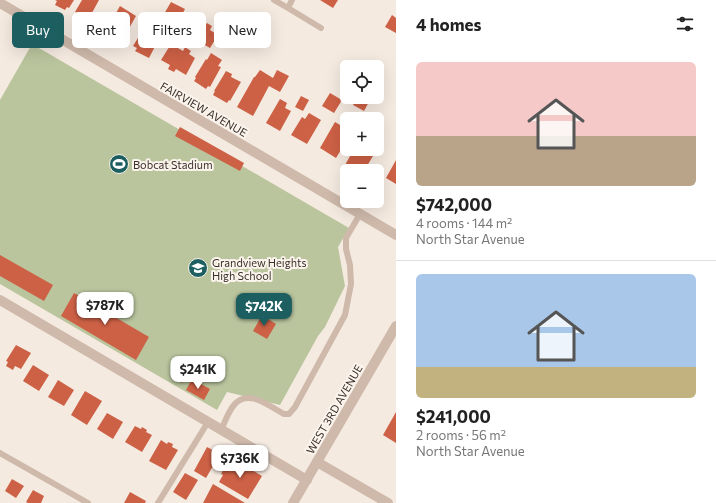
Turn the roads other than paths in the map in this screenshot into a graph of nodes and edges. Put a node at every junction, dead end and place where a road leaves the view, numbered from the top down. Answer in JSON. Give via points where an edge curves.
{"nodes":[{"id":1,"x":274,"y":0,"type":"edge"},
{"id":2,"x":292,"y":0,"type":"edge"},
{"id":3,"x":0,"y":3,"type":"edge"},
{"id":4,"x":288,"y":8,"type":"junction"},
{"id":5,"x":321,"y":28,"type":"dead end"},
{"id":6,"x":360,"y":214,"type":"junction"},
{"id":7,"x":396,"y":235,"type":"edge"},
{"id":8,"x":0,"y":300,"type":"edge"},
{"id":9,"x":396,"y":326,"type":"edge"},
{"id":10,"x":208,"y":422,"type":"junction"},
{"id":11,"x":221,"y":430,"type":"junction"},
{"id":12,"x":0,"y":453,"type":"edge"},
{"id":13,"x":317,"y":462,"type":"junction"},
{"id":14,"x":307,"y":480,"type":"junction"},
{"id":15,"x":88,"y":503,"type":"edge"},
{"id":16,"x":158,"y":503,"type":"edge"},
{"id":17,"x":293,"y":503,"type":"edge"},
{"id":18,"x":388,"y":503,"type":"edge"}],
"edges":[{"from":1,"to":4,"type":"lane"},
{"from":2,"to":4,"type":"lane"},
{"from":3,"to":6,"type":"street","name":"FAIRVIEW AVENUE"},
{"from":4,"to":5,"type":"lane"},
{"from":6,"to":7,"type":"street","name":"FAIRVIEW AVENUE"},
{"from":6,"to":11,"type":"lane","via":[[346,238],[351,284],[345,315],[294,408],[289,414],[284,414],[252,397],[246,397],[234,404]]},
{"from":8,"to":10,"type":"street"},
{"from":9,"to":13,"type":"street","name":"WEST 3RD AVENUE"},
{"from":10,"to":11,"type":"street"},
{"from":10,"to":16,"type":"lane"},
{"from":11,"to":14,"type":"street"},
{"from":12,"to":15,"type":"lane"},
{"from":13,"to":14,"type":"street","name":"WEST 3RD AVENUE"},
{"from":13,"to":18,"type":"street"},
{"from":14,"to":17,"type":"street","name":"WEST 3RD AVENUE"}]}
